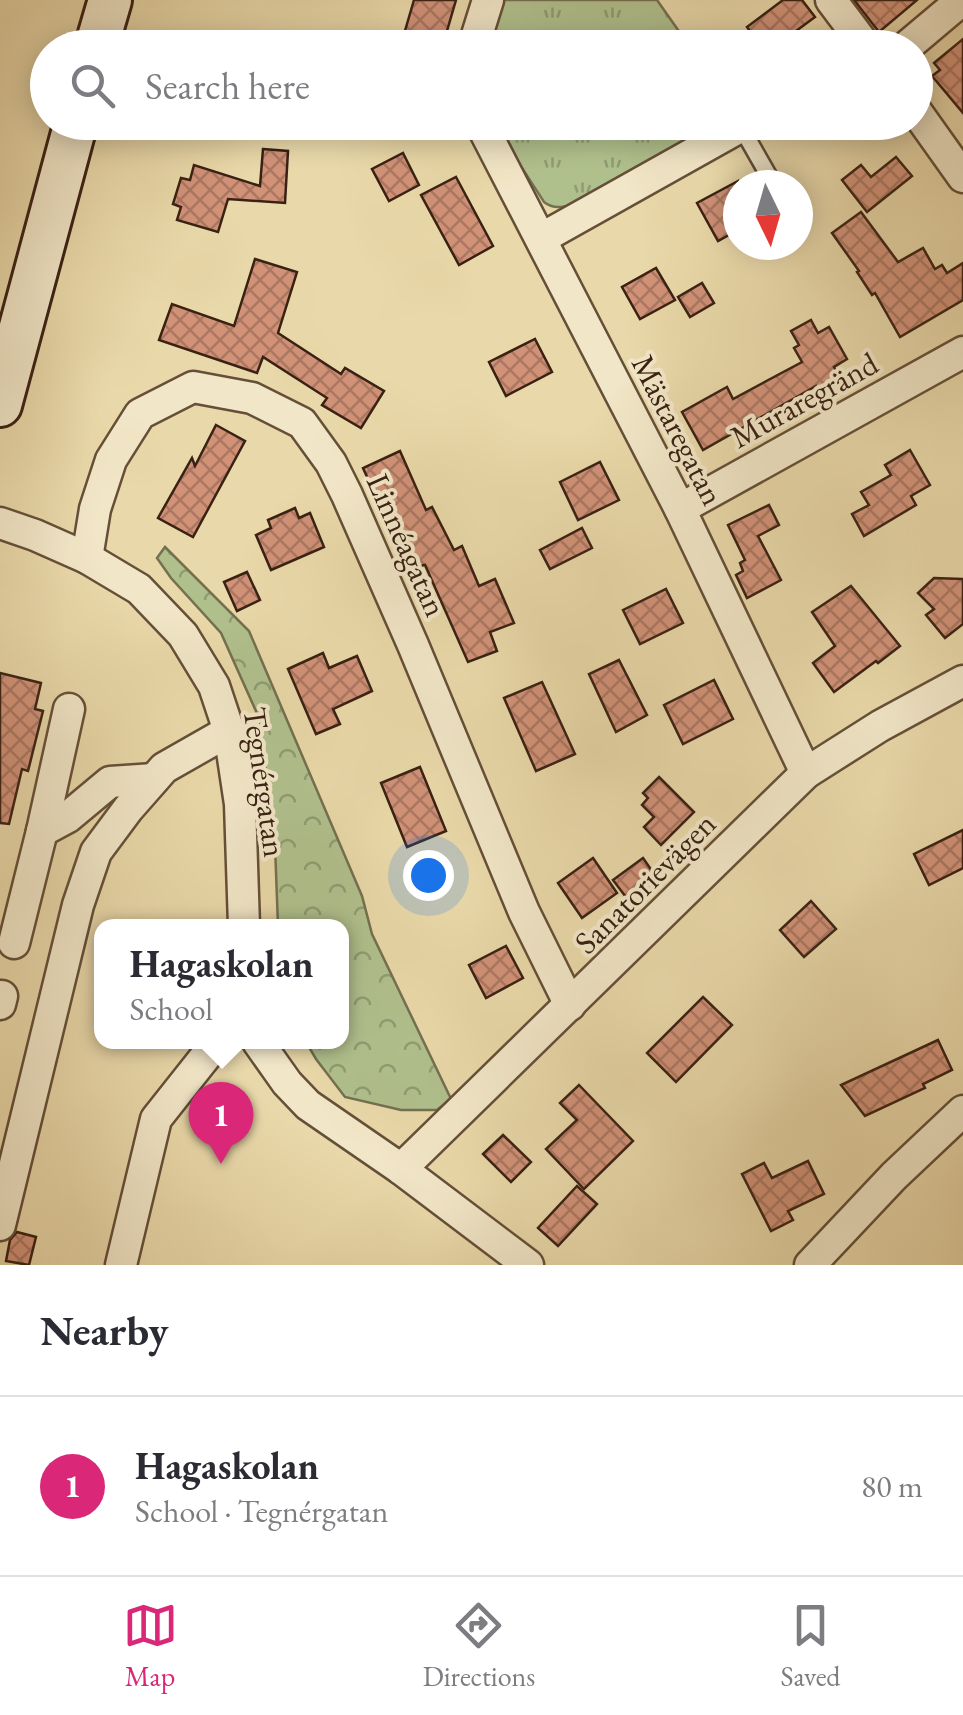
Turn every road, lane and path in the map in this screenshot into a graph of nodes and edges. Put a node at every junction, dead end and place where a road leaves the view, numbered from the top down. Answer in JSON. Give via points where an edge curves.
{"nodes":[{"id":1,"x":110,"y":0,"type":"edge"},
{"id":2,"x":488,"y":0,"type":"edge"},
{"id":3,"x":831,"y":0,"type":"edge"},
{"id":4,"x":962,"y":0,"type":"edge"},
{"id":5,"x":101,"y":30,"type":"edge"},
{"id":6,"x":478,"y":30,"type":"edge"},
{"id":7,"x":854,"y":30,"type":"edge"},
{"id":8,"x":927,"y":30,"type":"edge"},
{"id":9,"x":933,"y":136,"type":"edge"},
{"id":10,"x":70,"y":140,"type":"edge"},
{"id":11,"x":490,"y":140,"type":"edge"},
{"id":12,"x":718,"y":140,"type":"edge"},
{"id":13,"x":752,"y":140,"type":"edge"},
{"id":14,"x":767,"y":170,"type":"edge"},
{"id":15,"x":963,"y":177,"type":"edge"},
{"id":16,"x":542,"y":238,"type":"junction"},
{"id":17,"x":7,"y":347,"type":"edge"},
{"id":18,"x":963,"y":352,"type":"edge"},
{"id":19,"x":0,"y":405,"type":"edge"},
{"id":20,"x":680,"y":509,"type":"junction"},
{"id":21,"x":0,"y":522,"type":"edge"},
{"id":22,"x":87,"y":558,"type":"junction"},
{"id":23,"x":963,"y":680,"type":"edge"},
{"id":24,"x":70,"y":708,"type":"dead end"},
{"id":25,"x":229,"y":731,"type":"junction"},
{"id":26,"x":806,"y":774,"type":"junction"},
{"id":27,"x":154,"y":779,"type":"junction"},
{"id":28,"x":42,"y":831,"type":"junction"},
{"id":29,"x":244,"y":919,"type":"edge"},
{"id":30,"x":14,"y":943,"type":"dead end"},
{"id":31,"x":570,"y":1005,"type":"junction"},
{"id":32,"x":211,"y":1049,"type":"edge"},
{"id":33,"x":263,"y":1049,"type":"edge"},
{"id":34,"x":963,"y":1111,"type":"edge"},
{"id":35,"x":401,"y":1169,"type":"junction"},
{"id":36,"x":0,"y":1226,"type":"edge"},
{"id":37,"x":121,"y":1265,"type":"edge"},
{"id":38,"x":528,"y":1265,"type":"edge"},
{"id":39,"x":810,"y":1265,"type":"edge"}],
"edges":[{"from":1,"to":5,"type":"street"},
{"from":2,"to":6,"type":"street"},
{"from":3,"to":7,"type":"street"},
{"from":4,"to":8,"type":"street"},
{"from":9,"to":15,"type":"street"},
{"from":10,"to":17,"type":"street"},
{"from":11,"to":16,"type":"street","name":"Mästaregatan"},
{"from":12,"to":16,"type":"street"},
{"from":13,"to":14,"type":"lane"},
{"from":16,"to":20,"type":"street","name":"Mästaregatan"},
{"from":17,"to":19,"type":"street"},
{"from":18,"to":20,"type":"street","name":"Muraregränd"},
{"from":20,"to":26,"type":"street","name":"Mästaregatan"},
{"from":21,"to":22,"type":"street","name":"Tegnérgatan"},
{"from":22,"to":25,"type":"street","name":"Tegnérgatan","via":[[139,589],[183,634],[214,686]]},
{"from":22,"to":31,"type":"street","name":"Linnéagatan","via":[[111,460],[140,414],[193,387],[252,398],[302,423],[346,495]]},
{"from":23,"to":26,"type":"street","name":"Sanatorievägen"},
{"from":24,"to":28,"type":"street"},
{"from":25,"to":27,"type":"street"},
{"from":25,"to":29,"type":"street","name":"Tegnérgatan","via":[[240,804]]},
{"from":26,"to":31,"type":"street","name":"Sanatorievägen"},
{"from":27,"to":28,"type":"street","via":[[110,782]]},
{"from":27,"to":36,"type":"street","via":[[96,852]]},
{"from":28,"to":30,"type":"street"},
{"from":31,"to":35,"type":"street","name":"Sanatorievägen"},
{"from":32,"to":37,"type":"street","via":[[156,1119]]},
{"from":33,"to":35,"type":"street","via":[[308,1105]]},
{"from":34,"to":39,"type":"street"},
{"from":35,"to":38,"type":"street"}]}
